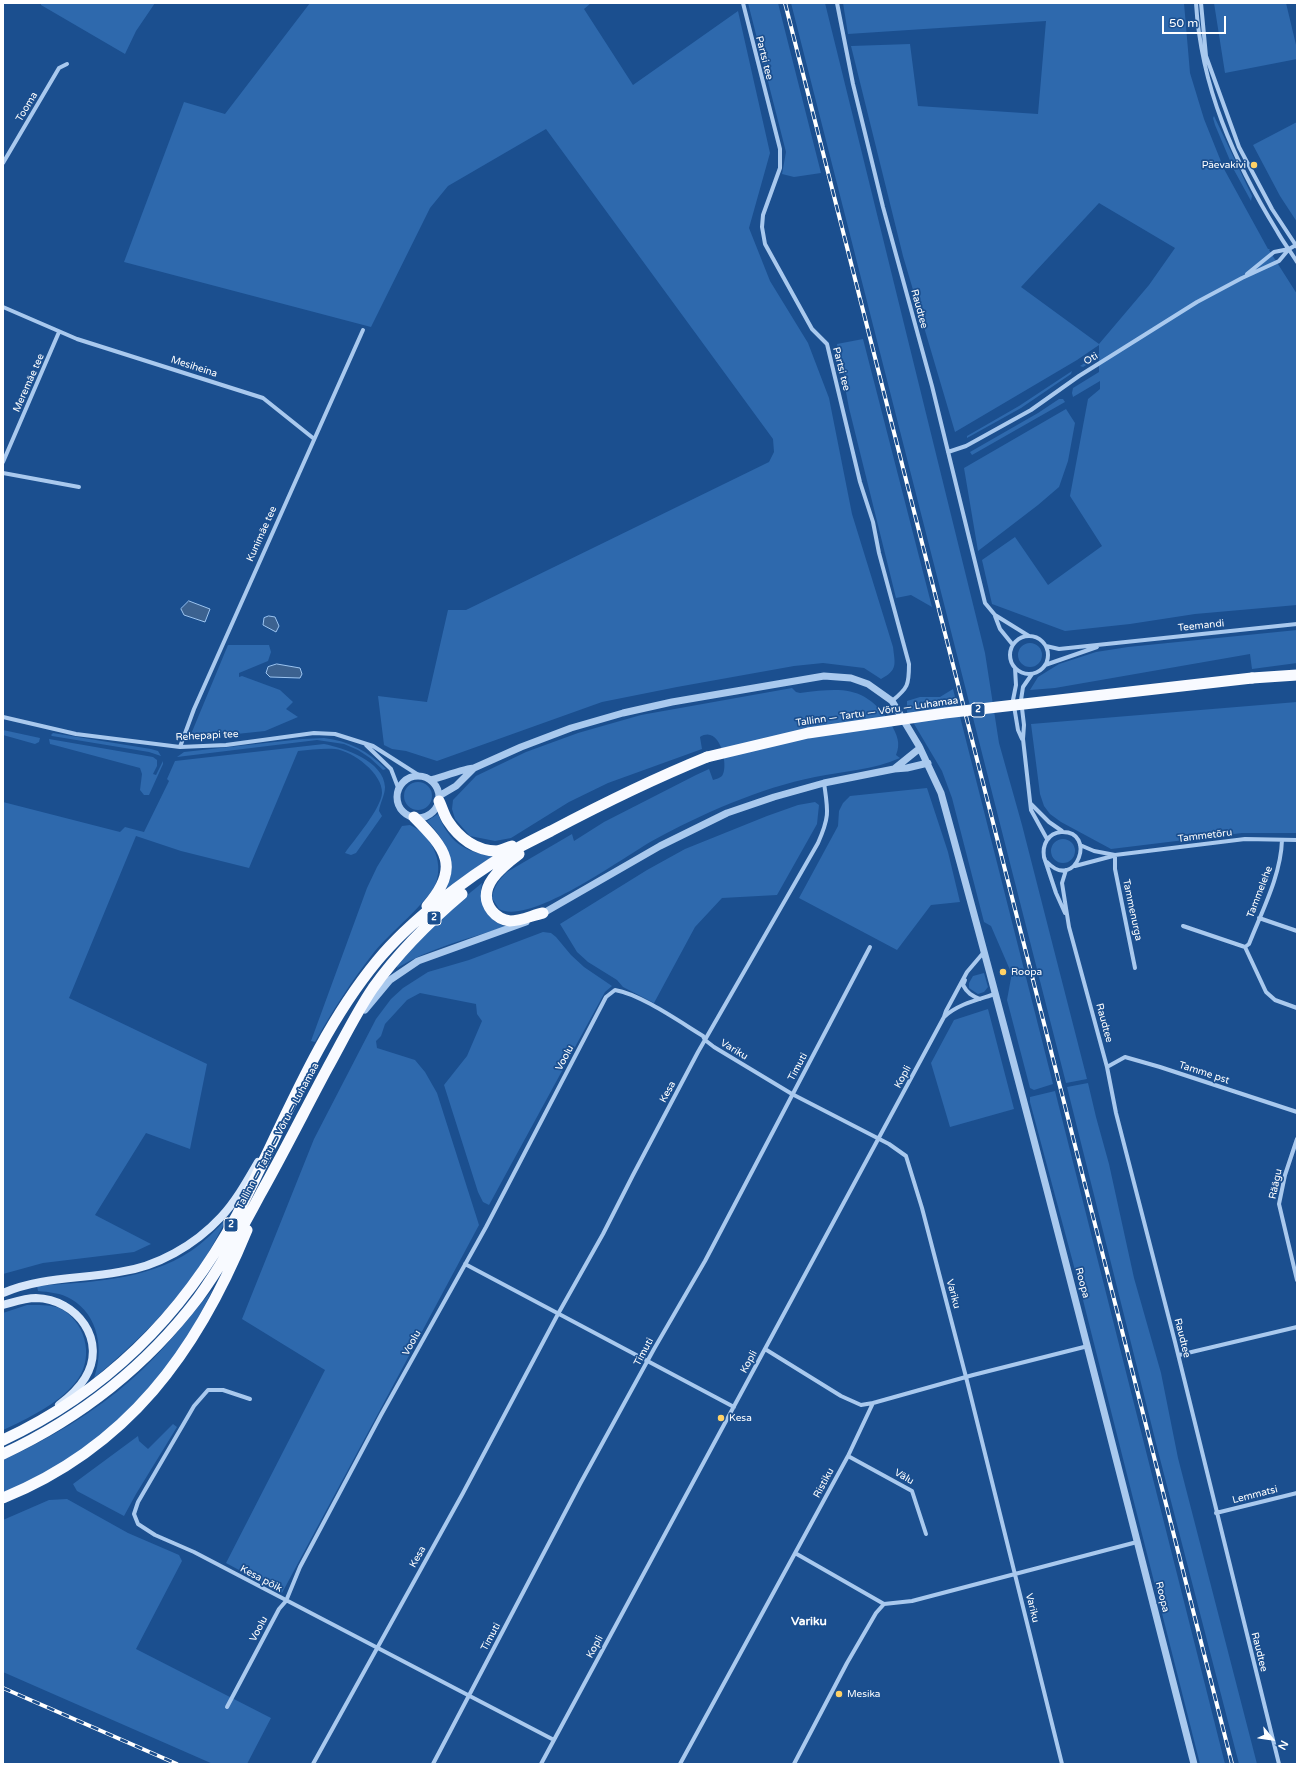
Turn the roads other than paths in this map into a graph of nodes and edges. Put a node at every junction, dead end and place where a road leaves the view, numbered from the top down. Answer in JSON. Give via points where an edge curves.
{"nodes":[{"id":1,"x":743,"y":3,"type":"edge"},
{"id":2,"x":837,"y":3,"type":"edge"},
{"id":3,"x":1196,"y":3,"type":"edge"},
{"id":4,"x":1201,"y":3,"type":"edge"},
{"id":5,"x":67,"y":64,"type":"dead end"},
{"id":6,"x":3,"y":162,"type":"edge"},
{"id":7,"x":1296,"y":247,"type":"edge"},
{"id":8,"x":1290,"y":249,"type":"junction"},
{"id":9,"x":1297,"y":262,"type":"edge"},
{"id":10,"x":1242,"y":278,"type":"junction"},
{"id":11,"x":3,"y":307,"type":"edge"},
{"id":12,"x":363,"y":330,"type":"dead end"},
{"id":13,"x":60,"y":332,"type":"junction"},
{"id":14,"x":314,"y":438,"type":"junction"},
{"id":15,"x":948,"y":452,"type":"junction"},
{"id":16,"x":3,"y":462,"type":"edge"},
{"id":17,"x":3,"y":473,"type":"edge"},
{"id":18,"x":79,"y":487,"type":"dead end"},
{"id":19,"x":995,"y":615,"type":"junction"},
{"id":20,"x":1297,"y":624,"type":"edge"},
{"id":21,"x":1029,"y":636,"type":"junction"},
{"id":22,"x":1107,"y":644,"type":"junction"},
{"id":23,"x":1013,"y":645,"type":"junction"},
{"id":24,"x":1046,"y":646,"type":"junction"},
{"id":25,"x":1045,"y":665,"type":"junction"},
{"id":26,"x":1015,"y":668,"type":"junction"},
{"id":27,"x":1032,"y":674,"type":"junction"},
{"id":28,"x":1293,"y":674,"type":"edge"},
{"id":29,"x":892,"y":701,"type":"junction"},
{"id":30,"x":3,"y":717,"type":"edge"},
{"id":31,"x":1022,"y":739,"type":"junction"},
{"id":32,"x":364,"y":744,"type":"junction"},
{"id":33,"x":180,"y":747,"type":"junction"},
{"id":34,"x":920,"y":748,"type":"junction"},
{"id":35,"x":928,"y":763,"type":"junction"},
{"id":36,"x":474,"y":768,"type":"junction"},
{"id":37,"x":894,"y":769,"type":"junction"},
{"id":38,"x":420,"y":776,"type":"junction"},
{"id":39,"x":432,"y":780,"type":"junction"},
{"id":40,"x":824,"y":783,"type":"junction"},
{"id":41,"x":399,"y":790,"type":"junction"},
{"id":42,"x":439,"y":798,"type":"junction"},
{"id":43,"x":1031,"y":804,"type":"junction"},
{"id":44,"x":414,"y":817,"type":"junction"},
{"id":45,"x":1064,"y":832,"type":"junction"},
{"id":46,"x":547,"y":833,"type":"junction"},
{"id":47,"x":1047,"y":839,"type":"junction"},
{"id":48,"x":1282,"y":840,"type":"junction"},
{"id":49,"x":1297,"y":840,"type":"edge"},
{"id":50,"x":1080,"y":845,"type":"junction"},
{"id":51,"x":1115,"y":855,"type":"junction"},
{"id":52,"x":1047,"y":862,"type":"junction"},
{"id":53,"x":1074,"y":866,"type":"junction"},
{"id":54,"x":1066,"y":870,"type":"junction"},
{"id":55,"x":544,"y":913,"type":"junction"},
{"id":56,"x":1067,"y":916,"type":"junction"},
{"id":57,"x":1259,"y":918,"type":"junction"},
{"id":58,"x":1183,"y":926,"type":"dead end"},
{"id":59,"x":1297,"y":931,"type":"edge"},
{"id":60,"x":401,"y":935,"type":"junction"},
{"id":61,"x":870,"y":947,"type":"dead end"},
{"id":62,"x":1245,"y":947,"type":"junction"},
{"id":63,"x":984,"y":952,"type":"junction"},
{"id":64,"x":1136,"y":968,"type":"dead end"},
{"id":65,"x":967,"y":972,"type":"junction"},
{"id":66,"x":615,"y":990,"type":"joint"},
{"id":67,"x":995,"y":994,"type":"junction"},
{"id":68,"x":980,"y":999,"type":"junction"},
{"id":69,"x":1297,"y":1008,"type":"edge"},
{"id":70,"x":944,"y":1017,"type":"junction"},
{"id":71,"x":348,"y":1030,"type":"junction"},
{"id":72,"x":705,"y":1040,"type":"junction"},
{"id":73,"x":1107,"y":1067,"type":"junction"},
{"id":74,"x":792,"y":1094,"type":"junction"},
{"id":75,"x":1297,"y":1112,"type":"edge"},
{"id":76,"x":286,"y":1114,"type":"junction"},
{"id":77,"x":879,"y":1139,"type":"junction"},
{"id":78,"x":1297,"y":1139,"type":"edge"},
{"id":79,"x":268,"y":1180,"type":"junction"},
{"id":80,"x":465,"y":1264,"type":"junction"},
{"id":81,"x":1297,"y":1280,"type":"edge"},
{"id":82,"x":3,"y":1293,"type":"edge"},
{"id":83,"x":3,"y":1305,"type":"edge"},
{"id":84,"x":558,"y":1314,"type":"junction"},
{"id":85,"x":1297,"y":1326,"type":"edge"},
{"id":86,"x":1088,"y":1346,"type":"junction"},
{"id":87,"x":765,"y":1349,"type":"junction"},
{"id":88,"x":1179,"y":1355,"type":"junction"},
{"id":89,"x":648,"y":1362,"type":"junction"},
{"id":90,"x":966,"y":1377,"type":"junction"},
{"id":91,"x":250,"y":1399,"type":"dead end"},
{"id":92,"x":874,"y":1403,"type":"junction"},
{"id":93,"x":734,"y":1407,"type":"junction"},
{"id":94,"x":27,"y":1429,"type":"junction"},
{"id":95,"x":3,"y":1440,"type":"edge"},
{"id":96,"x":3,"y":1454,"type":"edge"},
{"id":97,"x":848,"y":1456,"type":"junction"},
{"id":98,"x":1297,"y":1493,"type":"edge"},
{"id":99,"x":3,"y":1498,"type":"edge"},
{"id":100,"x":1216,"y":1513,"type":"junction"},
{"id":101,"x":926,"y":1534,"type":"dead end"},
{"id":102,"x":1137,"y":1542,"type":"junction"},
{"id":103,"x":795,"y":1553,"type":"junction"},
{"id":104,"x":1016,"y":1574,"type":"junction"},
{"id":105,"x":286,"y":1601,"type":"junction"},
{"id":106,"x":884,"y":1604,"type":"junction"},
{"id":107,"x":377,"y":1647,"type":"junction"},
{"id":108,"x":469,"y":1696,"type":"junction"},
{"id":109,"x":227,"y":1707,"type":"dead end"},
{"id":110,"x":554,"y":1740,"type":"junction"},
{"id":111,"x":313,"y":1764,"type":"edge"},
{"id":112,"x":432,"y":1764,"type":"edge"},
{"id":113,"x":541,"y":1764,"type":"edge"},
{"id":114,"x":680,"y":1764,"type":"edge"},
{"id":115,"x":794,"y":1764,"type":"edge"},
{"id":116,"x":1062,"y":1764,"type":"edge"},
{"id":117,"x":1194,"y":1764,"type":"edge"},
{"id":118,"x":1279,"y":1764,"type":"edge"}],
"edges":[{"from":1,"to":29,"type":"street","name":"Partsi tee","via":[[780,149],[780,168],[762,214],[762,227],[766,244],[786,284],[812,329],[827,344],[860,482],[873,522],[909,664],[909,678],[905,690]]},
{"from":2,"to":15,"type":"street","name":"Raudtee","via":[[853,84]]},
{"from":3,"to":8,"type":"street","via":[[1202,58],[1218,113],[1242,168]]},
{"from":4,"to":7,"type":"street","via":[[1206,56],[1239,147],[1272,209]]},
{"from":5,"to":6,"type":"street","name":"Tooma","via":[[59,68]]},
{"from":7,"to":8,"type":"street","name":"Oti"},
{"from":8,"to":9,"type":"street"},
{"from":8,"to":10,"type":"street","name":"Oti","via":[[1279,261]]},
{"from":8,"to":10,"type":"street","name":"Oti","via":[[1274,252]]},
{"from":10,"to":15,"type":"street","name":"Oti","via":[[1178,314],[1031,410],[966,446]]},
{"from":11,"to":13,"type":"street","name":"Mesiheina"},
{"from":12,"to":14,"type":"street","name":"Kunimäe tee"},
{"from":13,"to":14,"type":"street","name":"Mesiheina","via":[[77,340],[263,398]]},
{"from":13,"to":16,"type":"street","name":"Meremäe tee"},
{"from":14,"to":33,"type":"street","name":"Kunimäe tee","via":[[194,709]]},
{"from":15,"to":19,"type":"street","name":"Raudtee","via":[[985,603]]},
{"from":17,"to":18,"type":"street"},
{"from":19,"to":21,"type":"street","name":"Raudtee"},
{"from":19,"to":23,"type":"street","name":"Raudtee","via":[[1000,629]]},
{"from":20,"to":22,"type":"street","name":"Teemandi"},
{"from":21,"to":23,"type":"street","via":[[1017,640]]},
{"from":21,"to":24,"type":"street","name":"Raudtee","via":[[1039,638]]},
{"from":22,"to":24,"type":"street","name":"Teemandi","via":[[1058,649]]},
{"from":22,"to":25,"type":"street","name":"Teemandi"},
{"from":23,"to":26,"type":"street","via":[[1010,657]]},
{"from":24,"to":25,"type":"street","via":[[1048,656]]},
{"from":25,"to":27,"type":"street"},
{"from":26,"to":27,"type":"street"},
{"from":26,"to":31,"type":"street","via":[[1016,685],[1013,700]]},
{"from":27,"to":31,"type":"street","via":[[1023,687],[1021,700],[1024,725]]},
{"from":28,"to":46,"type":"highway","name":"Tallinn — Tartu — Võru — Luhamaa","number":"2","bridge":true,"via":[[945,713],[808,733],[707,757],[611,799]]},
{"from":29,"to":34,"type":"street","name":"Roopa"},
{"from":29,"to":36,"type":"street","via":[[868,684],[851,678],[824,676],[793,680],[623,713],[571,728]]},
{"from":30,"to":33,"type":"street","name":"Rehepapi tee","via":[[76,734]]},
{"from":31,"to":43,"type":"street"},
{"from":32,"to":33,"type":"street","name":"Rehepapi tee","via":[[335,734],[314,733],[226,745]]},
{"from":32,"to":38,"type":"street","name":"Rehepapi tee","via":[[373,746]]},
{"from":32,"to":41,"type":"street","name":"Rehepapi tee","via":[[391,769]]},
{"from":34,"to":35,"type":"street","name":"Roopa"},
{"from":34,"to":37,"type":"street"},
{"from":35,"to":37,"type":"street"},
{"from":35,"to":63,"type":"street","name":"Roopa","via":[[941,793]]},
{"from":36,"to":39,"type":"street","via":[[470,767]]},
{"from":36,"to":42,"type":"street"},
{"from":37,"to":40,"type":"street"},
{"from":38,"to":39,"type":"street"},
{"from":38,"to":41,"type":"street","via":[[407,779]]},
{"from":39,"to":42,"type":"street"},
{"from":40,"to":55,"type":"street","via":[[727,813],[660,846]]},
{"from":40,"to":72,"type":"street","name":"Kesa","via":[[828,812],[826,825],[818,843]]},
{"from":41,"to":44,"type":"street","via":[[399,806]]},
{"from":42,"to":44,"type":"street","via":[[433,812],[421,818]]},
{"from":42,"to":46,"type":"highway","via":[[455,831],[468,843],[480,848],[498,851]]},
{"from":43,"to":45,"type":"street","via":[[1049,822]]},
{"from":43,"to":47,"type":"street","via":[[1031,810]]},
{"from":44,"to":60,"type":"highway","via":[[433,837],[443,852],[446,865],[444,881],[439,892]]},
{"from":45,"to":47,"type":"street"},
{"from":45,"to":50,"type":"street","via":[[1074,836]]},
{"from":46,"to":55,"type":"highway","via":[[508,863],[492,879],[486,892],[490,908],[500,918],[510,921]]},
{"from":46,"to":60,"type":"highway","name":"Tallinn — Tartu — Võru — Luhamaa","number":"2","via":[[478,872]]},
{"from":46,"to":71,"type":"highway","name":"Tallinn — Tartu — Võru — Luhamaa","number":"2","via":[[480,878],[440,912],[400,953],[372,989]]},
{"from":47,"to":52,"type":"street","name":"Raudtee","via":[[1043,850]]},
{"from":48,"to":49,"type":"street","name":"Tammetõru"},
{"from":48,"to":51,"type":"street","name":"Tammetõru","via":[[1243,840]]},
{"from":48,"to":57,"type":"street","name":"Tammelehe","via":[[1282,854],[1277,873]]},
{"from":50,"to":51,"type":"street","name":"Tammetõru","via":[[1094,852]]},
{"from":50,"to":53,"type":"street","via":[[1080,856]]},
{"from":51,"to":53,"type":"street","name":"Tammetõru"},
{"from":51,"to":64,"type":"street","name":"Tammenurga","via":[[1115,868]]},
{"from":52,"to":54,"type":"street","via":[[1055,869]]},
{"from":52,"to":56,"type":"street","name":"Raudtee","via":[[1056,894]]},
{"from":53,"to":54,"type":"street"},
{"from":54,"to":56,"type":"street","name":"Raudtee","via":[[1062,883]]},
{"from":55,"to":71,"type":"street","via":[[509,929],[423,959],[404,969],[390,980]]},
{"from":56,"to":73,"type":"street","name":"Raudtee"},
{"from":57,"to":59,"type":"street"},
{"from":57,"to":62,"type":"street","name":"Tammelehe","via":[[1249,944]]},
{"from":58,"to":62,"type":"street"},
{"from":60,"to":76,"type":"highway","name":"Tallinn — Tartu — Võru — Luhamaa","number":"2","via":[[377,961],[338,1017]]},
{"from":61,"to":74,"type":"street","name":"Timuti"},
{"from":62,"to":69,"type":"street","via":[[1266,992],[1275,1000]]},
{"from":63,"to":65,"type":"street"},
{"from":63,"to":67,"type":"street","name":"Roopa"},
{"from":65,"to":68,"type":"street","via":[[963,984],[972,996]]},
{"from":65,"to":70,"type":"street"},
{"from":66,"to":72,"type":"street","name":"Variku","via":[[641,1000],[703,1036]]},
{"from":66,"to":80,"type":"street","name":"Voolu","via":[[606,997]]},
{"from":67,"to":68,"type":"street","name":"Kopli"},
{"from":67,"to":86,"type":"street","name":"Roopa"},
{"from":68,"to":70,"type":"street","name":"Kopli","via":[[957,1007]]},
{"from":70,"to":77,"type":"street","name":"Kopli"},
{"from":71,"to":79,"type":"highway","name":"Tallinn — Tartu — Võru — Luhamaa","number":"2"},
{"from":72,"to":74,"type":"street","name":"Variku"},
{"from":72,"to":84,"type":"street","name":"Kesa"},
{"from":73,"to":75,"type":"street","name":"Tamme pst","via":[[1125,1057]]},
{"from":73,"to":88,"type":"street","name":"Raudtee","via":[[1116,1113]]},
{"from":74,"to":77,"type":"street","name":"Variku"},
{"from":74,"to":89,"type":"street","name":"Timuti","via":[[705,1262]]},
{"from":76,"to":82,"type":"main road","via":[[243,1188],[221,1217],[178,1251],[150,1264],[120,1272],[34,1283]]},
{"from":76,"to":94,"type":"highway","name":"Tallinn — Tartu — Võru — Luhamaa","number":"2","via":[[236,1216],[208,1261],[160,1326],[105,1378],[72,1402]]},
{"from":77,"to":87,"type":"street","name":"Kopli"},
{"from":77,"to":90,"type":"street","name":"Variku","via":[[906,1156]]},
{"from":78,"to":81,"type":"street","name":"Räägu","via":[[1279,1204]]},
{"from":79,"to":96,"type":"highway","name":"Tallinn — Tartu — Võru — Luhamaa","number":"2","via":[[241,1230],[198,1297],[146,1358],[71,1417]]},
{"from":79,"to":99,"type":"highway","via":[[233,1264],[205,1315],[176,1363],[146,1400],[122,1424],[59,1471]]},
{"from":80,"to":84,"type":"street"},
{"from":80,"to":105,"type":"street","name":"Voolu","via":[[307,1553]]},
{"from":83,"to":94,"type":"main road","via":[[36,1298],[55,1301],[79,1316],[92,1339],[90,1364],[85,1378],[62,1402]]},
{"from":84,"to":89,"type":"street"},
{"from":84,"to":107,"type":"street","name":"Kesa","via":[[463,1493]]},
{"from":85,"to":88,"type":"street"},
{"from":86,"to":90,"type":"street"},
{"from":86,"to":102,"type":"street","name":"Roopa"},
{"from":87,"to":92,"type":"street","via":[[841,1396],[861,1405]]},
{"from":87,"to":93,"type":"street","name":"Kopli"},
{"from":88,"to":100,"type":"street","name":"Raudtee"},
{"from":89,"to":93,"type":"street"},
{"from":89,"to":108,"type":"street","name":"Timuti","via":[[580,1484]]},
{"from":90,"to":92,"type":"street"},
{"from":90,"to":104,"type":"street","name":"Variku"},
{"from":91,"to":105,"type":"street","name":"Kesa põik","via":[[223,1390],[208,1390],[194,1406],[138,1502],[134,1514],[138,1524],[155,1535],[194,1552]]},
{"from":92,"to":97,"type":"street","name":"Ristiku"},
{"from":93,"to":110,"type":"street","name":"Kopli"},
{"from":94,"to":95,"type":"highway","name":"Tallinn — Tartu — Võru — Luhamaa","number":"2"},
{"from":97,"to":101,"type":"street","name":"Välu","via":[[912,1491]]},
{"from":97,"to":103,"type":"street","name":"Ristiku"},
{"from":98,"to":100,"type":"street","name":"Lemmatsi"},
{"from":100,"to":118,"type":"street","name":"Raudtee"},
{"from":102,"to":104,"type":"street"},
{"from":102,"to":117,"type":"street","name":"Roopa"},
{"from":103,"to":106,"type":"street"},
{"from":103,"to":114,"type":"street","name":"Ristiku"},
{"from":104,"to":106,"type":"street","via":[[912,1601]]},
{"from":104,"to":116,"type":"street","name":"Variku"},
{"from":105,"to":107,"type":"street","name":"Kesa põik"},
{"from":105,"to":109,"type":"street","name":"Voolu","via":[[279,1609]]},
{"from":106,"to":115,"type":"street","via":[[847,1663]]},
{"from":107,"to":108,"type":"street","name":"Kesa põik"},
{"from":107,"to":111,"type":"street","name":"Kesa"},
{"from":108,"to":110,"type":"street","name":"Kesa põik"},
{"from":108,"to":112,"type":"street","name":"Timuti"},
{"from":110,"to":113,"type":"street","name":"Kopli"}]}
